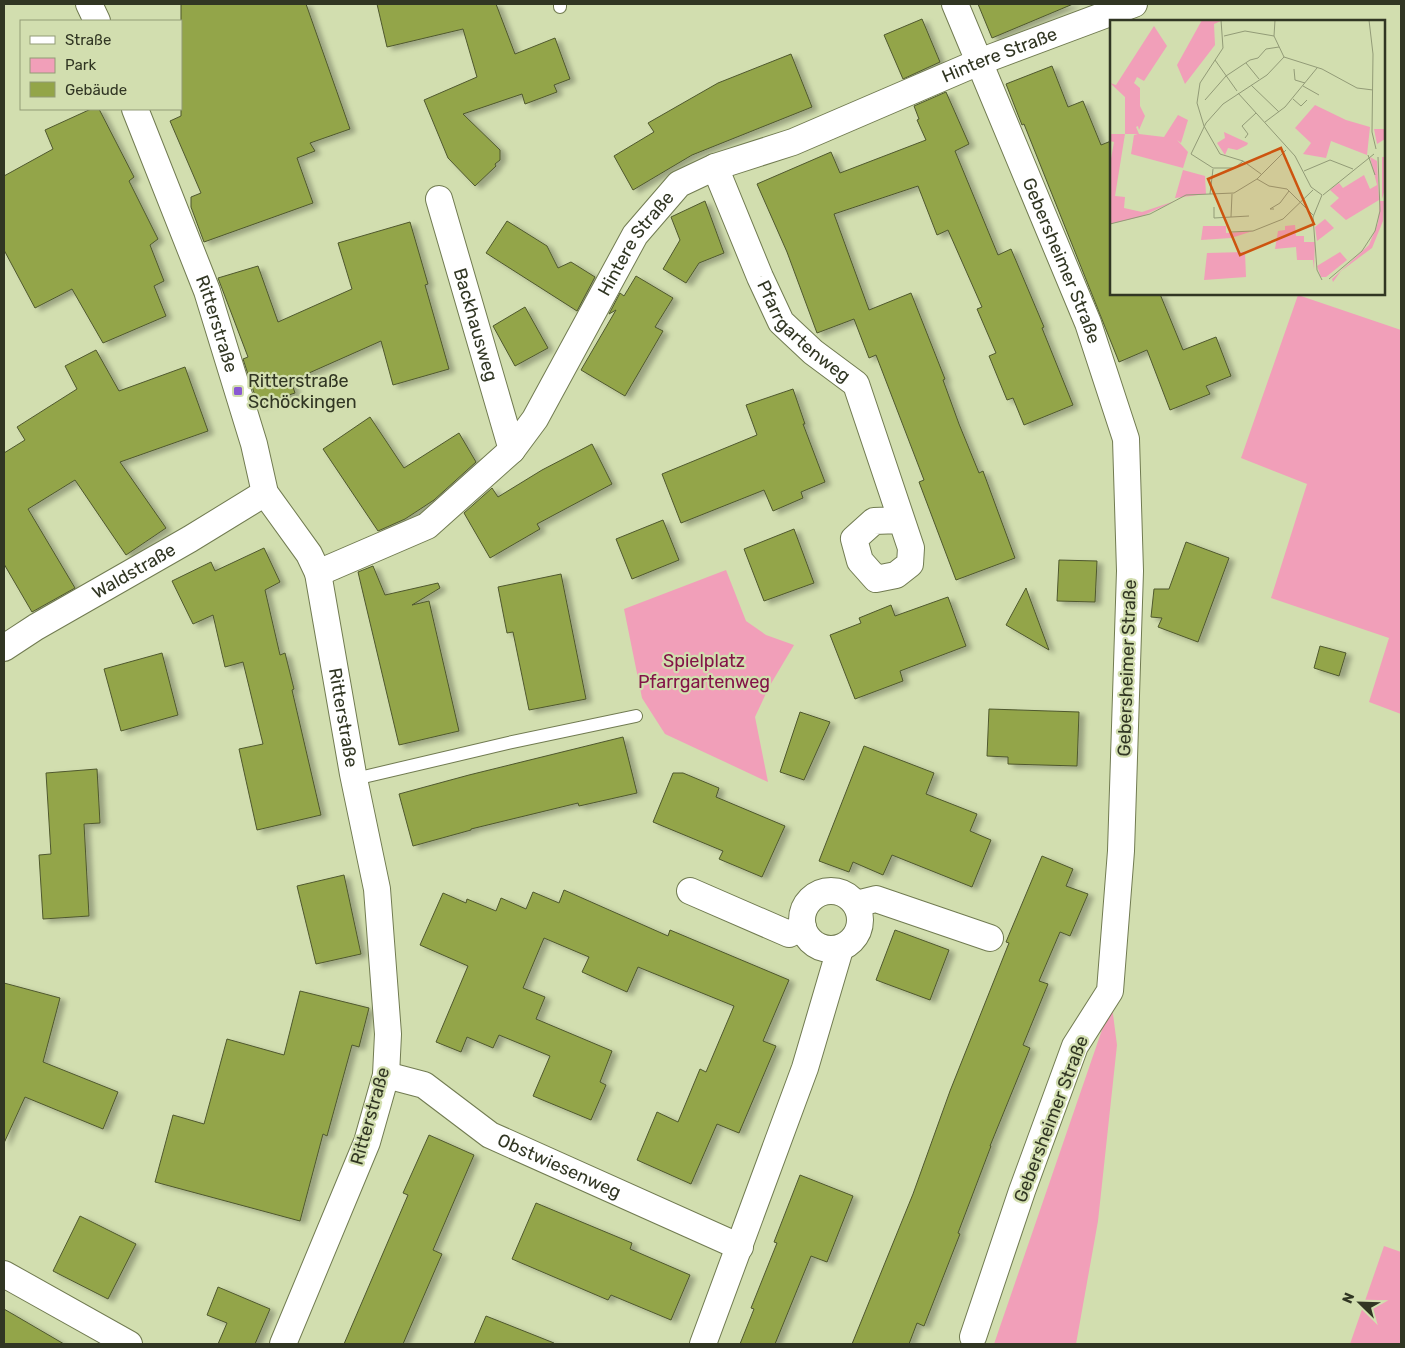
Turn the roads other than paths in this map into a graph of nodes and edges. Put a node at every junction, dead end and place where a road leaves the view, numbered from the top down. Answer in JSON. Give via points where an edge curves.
{"nodes":[{"id":1,"x":89,"y":4,"type":"edge"},
{"id":2,"x":955,"y":4,"type":"edge"},
{"id":3,"x":1134,"y":4,"type":"edge"},
{"id":4,"x":97,"y":20,"type":"edge"},
{"id":5,"x":979,"y":62,"type":"junction"},
{"id":6,"x":135,"y":110,"type":"edge"},
{"id":7,"x":716,"y":167,"type":"junction"},
{"id":8,"x":439,"y":199,"type":"dead end"},
{"id":9,"x":512,"y":450,"type":"junction"},
{"id":10,"x":264,"y":493,"type":"junction"},
{"id":11,"x":901,"y":520,"type":"dead end"},
{"id":12,"x":318,"y":573,"type":"junction"},
{"id":13,"x":4,"y":648,"type":"edge"},
{"id":14,"x":636,"y":716,"type":"dead end"},
{"id":15,"x":355,"y":780,"type":"junction"},
{"id":16,"x":690,"y":891,"type":"dead end"},
{"id":17,"x":856,"y":904,"type":"junction"},
{"id":18,"x":802,"y":927,"type":"junction"},
{"id":19,"x":990,"y":938,"type":"dead end"},
{"id":20,"x":840,"y":949,"type":"junction"},
{"id":21,"x":386,"y":1075,"type":"junction"},
{"id":22,"x":740,"y":1247,"type":"junction"},
{"id":23,"x":4,"y":1274,"type":"edge"},
{"id":24,"x":973,"y":1338,"type":"dead end"},
{"id":25,"x":129,"y":1344,"type":"edge"},
{"id":26,"x":283,"y":1344,"type":"edge"},
{"id":27,"x":703,"y":1344,"type":"edge"}],
"edges":[{"from":1,"to":4,"type":"street"},
{"from":2,"to":5,"type":"street","name":"Gebersheimer Straße"},
{"from":3,"to":5,"type":"street","name":"Hintere Straße"},
{"from":5,"to":7,"type":"street","name":"Hintere Straße","via":[[793,142]]},
{"from":5,"to":24,"type":"street","name":"Gebersheimer Straße","via":[[1088,323],[1126,439],[1130,571],[1121,850],[1110,990],[1075,1046]]},
{"from":6,"to":10,"type":"street","name":"Ritterstraße","via":[[207,291],[254,444]]},
{"from":7,"to":9,"type":"street","name":"Hintere Straße","via":[[680,184],[635,235],[535,419]]},
{"from":7,"to":11,"type":"street","name":"Pfarrgartenweg","via":[[781,322],[813,352],[856,384]]},
{"from":8,"to":9,"type":"street","name":"Backhausweg"},
{"from":9,"to":12,"type":"street","name":"Hintere Straße","via":[[427,526]]},
{"from":10,"to":12,"type":"street","name":"Ritterstraße","via":[[309,554]]},
{"from":10,"to":13,"type":"street","name":"Waldstraße"},
{"from":12,"to":15,"type":"street","name":"Ritterstraße"},
{"from":14,"to":15,"type":"lane"},
{"from":15,"to":21,"type":"street","name":"Ritterstraße","via":[[377,889],[388,1034]]},
{"from":16,"to":18,"type":"street","via":[[788,934]]},
{"from":17,"to":18,"type":"street","via":[[842,893],[824,892],[815,896],[804,909]]},
{"from":17,"to":19,"type":"street","via":[[876,898]]},
{"from":17,"to":20,"type":"street","via":[[860,912],[859,930],[848,945]]},
{"from":18,"to":20,"type":"street","via":[[812,943],[830,950]]},
{"from":20,"to":22,"type":"street","via":[[805,1068]]},
{"from":21,"to":22,"type":"street","name":"Obstwiesenweg","via":[[424,1085],[490,1135]]},
{"from":21,"to":26,"type":"street","name":"Ritterstraße","via":[[367,1142]]},
{"from":22,"to":27,"type":"street"},
{"from":23,"to":25,"type":"street"}]}
